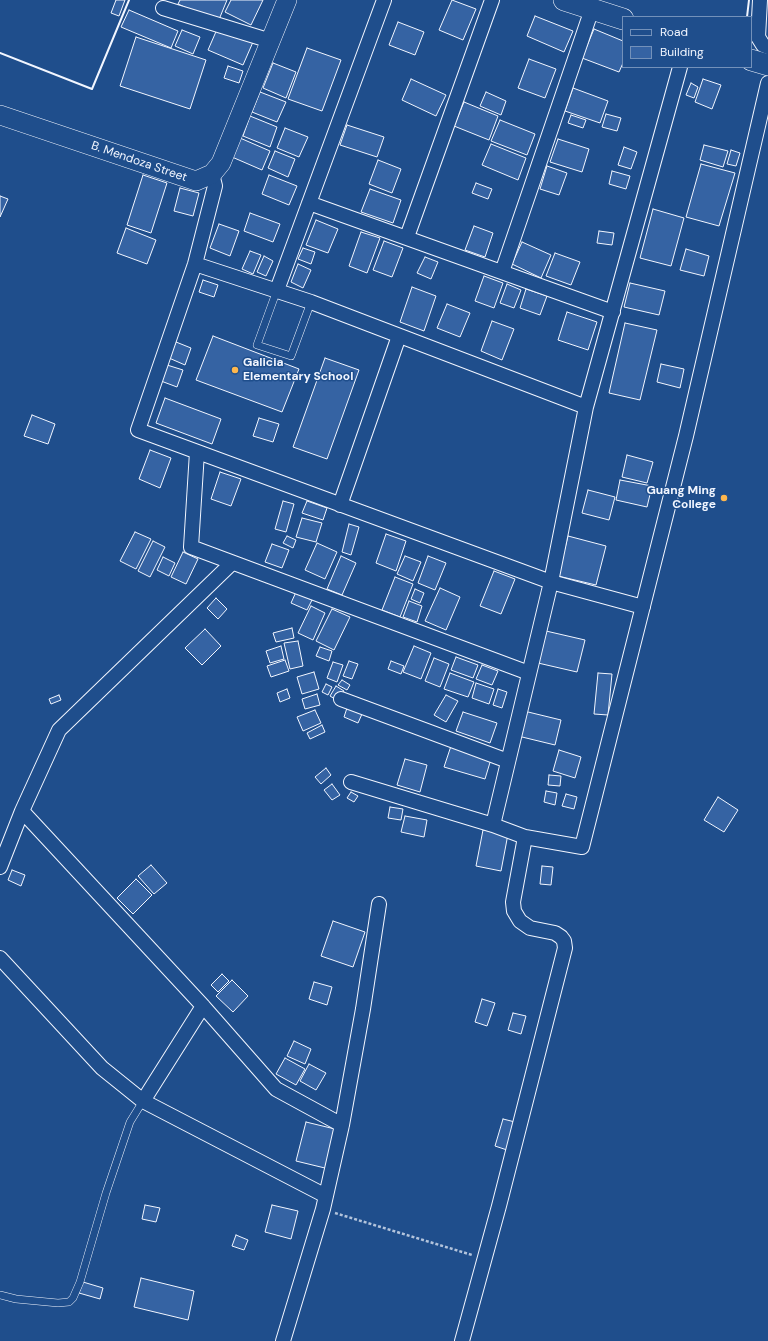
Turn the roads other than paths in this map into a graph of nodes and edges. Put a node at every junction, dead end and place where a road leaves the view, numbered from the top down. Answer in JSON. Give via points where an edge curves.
{"nodes":[{"id":1,"x":287,"y":0,"type":"edge"},
{"id":2,"x":384,"y":0,"type":"edge"},
{"id":3,"x":492,"y":0,"type":"edge"},
{"id":4,"x":564,"y":0,"type":"edge"},
{"id":5,"x":760,"y":0,"type":"edge"},
{"id":6,"x":163,"y":8,"type":"dead end"},
{"id":7,"x":592,"y":9,"type":"junction"},
{"id":8,"x":622,"y":19,"type":"edge"},
{"id":9,"x":271,"y":41,"type":"junction"},
{"id":10,"x":768,"y":47,"type":"edge"},
{"id":11,"x":752,"y":60,"type":"edge"},
{"id":12,"x":768,"y":65,"type":"edge"},
{"id":13,"x":680,"y":68,"type":"edge"},
{"id":14,"x":768,"y":83,"type":"edge"},
{"id":15,"x":0,"y":115,"type":"edge"},
{"id":16,"x":212,"y":174,"type":"junction"},
{"id":17,"x":309,"y":203,"type":"junction"},
{"id":18,"x":407,"y":237,"type":"junction"},
{"id":19,"x":195,"y":264,"type":"junction"},
{"id":20,"x":502,"y":272,"type":"junction"},
{"id":21,"x":277,"y":290,"type":"junction"},
{"id":22,"x":311,"y":302,"type":"junction"},
{"id":23,"x":613,"y":312,"type":"junction"},
{"id":24,"x":399,"y":336,"type":"junction"},
{"id":25,"x":586,"y":407,"type":"junction"},
{"id":26,"x":197,"y":452,"type":"junction"},
{"id":27,"x":340,"y":505,"type":"junction"},
{"id":28,"x":232,"y":563,"type":"junction"},
{"id":29,"x":551,"y":582,"type":"junction"},
{"id":30,"x":643,"y":607,"type":"junction"},
{"id":31,"x":529,"y":673,"type":"junction"},
{"id":32,"x":341,"y":699,"type":"dead end"},
{"id":33,"x":508,"y":761,"type":"junction"},
{"id":34,"x":351,"y":782,"type":"dead end"},
{"id":35,"x":22,"y":811,"type":"junction"},
{"id":36,"x":493,"y":825,"type":"junction"},
{"id":37,"x":525,"y":837,"type":"junction"},
{"id":38,"x":0,"y":867,"type":"edge"},
{"id":39,"x":379,"y":904,"type":"dead end"},
{"id":40,"x":0,"y":958,"type":"edge"},
{"id":41,"x":203,"y":1006,"type":"junction"},
{"id":42,"x":142,"y":1101,"type":"junction"},
{"id":43,"x":342,"y":1125,"type":"junction"},
{"id":44,"x":324,"y":1203,"type":"junction"},
{"id":45,"x":0,"y":1295,"type":"edge"},
{"id":46,"x":283,"y":1341,"type":"edge"},
{"id":47,"x":462,"y":1341,"type":"edge"}],
"edges":[{"from":1,"to":9,"type":"street"},
{"from":2,"to":17,"type":"street"},
{"from":3,"to":18,"type":"street"},
{"from":4,"to":7,"type":"main road"},
{"from":5,"to":10,"type":"street","via":[[758,37],[760,42]]},
{"from":6,"to":9,"type":"street"},
{"from":7,"to":8,"type":"main road"},
{"from":7,"to":20,"type":"street"},
{"from":9,"to":16,"type":"street","via":[[221,163]]},
{"from":11,"to":12,"type":"main road"},
{"from":13,"to":23,"type":"street"},
{"from":14,"to":30,"type":"street","via":[[686,436]]},
{"from":15,"to":16,"type":"street","name":"B. Mendoza Street","via":[[196,181]]},
{"from":16,"to":19,"type":"street","via":[[215,186]]},
{"from":17,"to":18,"type":"street"},
{"from":17,"to":21,"type":"street"},
{"from":18,"to":20,"type":"street"},
{"from":19,"to":21,"type":"street"},
{"from":19,"to":26,"type":"street","via":[[138,430]]},
{"from":20,"to":23,"type":"street"},
{"from":21,"to":22,"type":"street"},
{"from":21,"to":22,"type":"lane","via":[[257,345],[290,356]]},
{"from":22,"to":24,"type":"street"},
{"from":23,"to":25,"type":"street"},
{"from":24,"to":25,"type":"street"},
{"from":24,"to":27,"type":"street"},
{"from":25,"to":29,"type":"street"},
{"from":26,"to":27,"type":"street"},
{"from":26,"to":28,"type":"street","via":[[191,547]]},
{"from":27,"to":29,"type":"street"},
{"from":28,"to":31,"type":"street"},
{"from":28,"to":35,"type":"street","via":[[59,730]]},
{"from":29,"to":30,"type":"street"},
{"from":29,"to":31,"type":"street"},
{"from":30,"to":37,"type":"street","via":[[582,847]]},
{"from":31,"to":33,"type":"street"},
{"from":32,"to":33,"type":"street"},
{"from":33,"to":36,"type":"street"},
{"from":34,"to":36,"type":"street"},
{"from":35,"to":38,"type":"street"},
{"from":35,"to":41,"type":"street"},
{"from":36,"to":37,"type":"street"},
{"from":37,"to":47,"type":"street","via":[[513,902],[514,911],[530,928],[555,933],[561,937],[565,948]]},
{"from":39,"to":43,"type":"street","via":[[364,1009]]},
{"from":40,"to":42,"type":"street","via":[[102,1068]]},
{"from":41,"to":42,"type":"street"},
{"from":41,"to":43,"type":"street","via":[[276,1089]]},
{"from":42,"to":44,"type":"street"},
{"from":42,"to":45,"type":"lane","via":[[128,1129],[73,1298],[69,1302],[58,1303]]},
{"from":43,"to":44,"type":"street"},
{"from":44,"to":46,"type":"street"}]}
